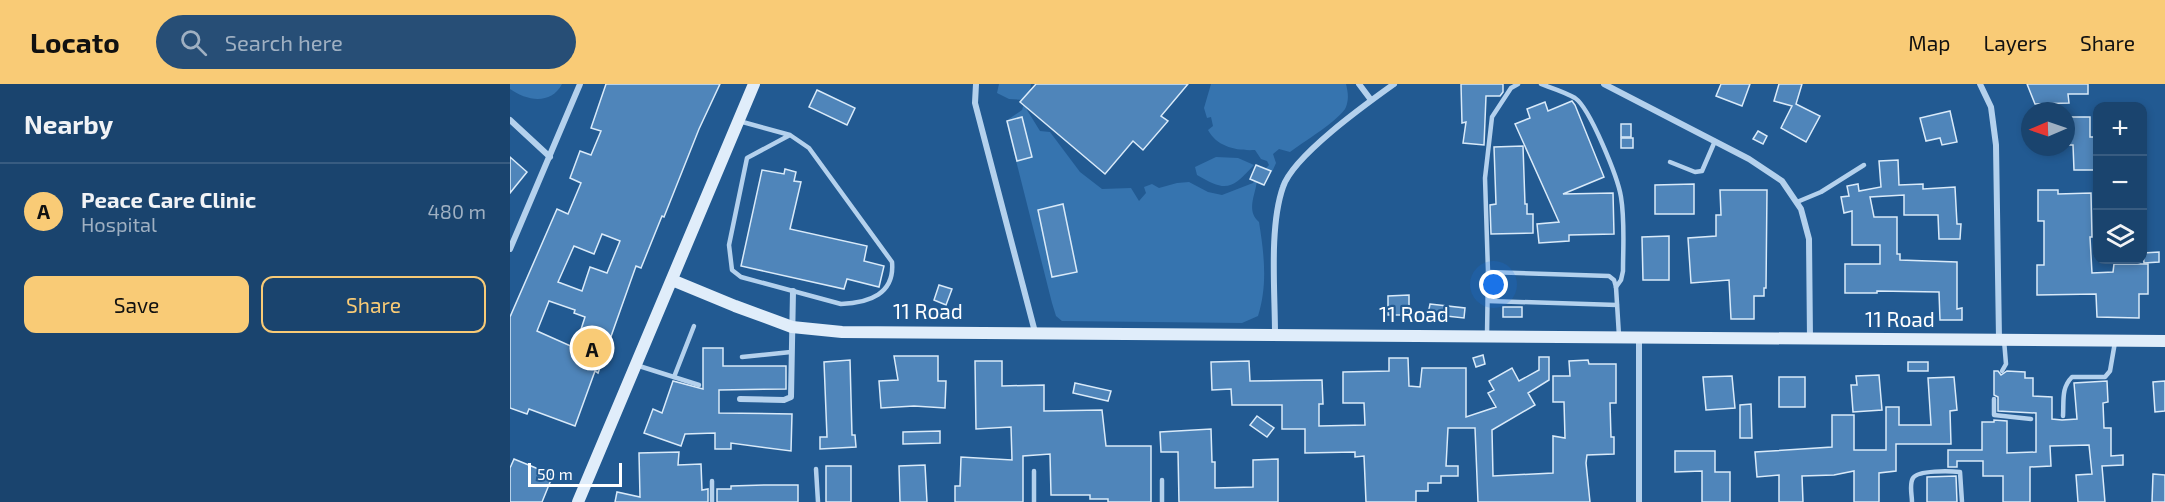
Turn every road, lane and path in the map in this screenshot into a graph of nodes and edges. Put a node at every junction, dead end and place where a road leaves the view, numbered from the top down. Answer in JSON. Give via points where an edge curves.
{"nodes":[{"id":1,"x":580,"y":84,"type":"edge"},
{"id":2,"x":754,"y":84,"type":"edge"},
{"id":3,"x":976,"y":84,"type":"edge"},
{"id":4,"x":1359,"y":84,"type":"edge"},
{"id":5,"x":1394,"y":84,"type":"edge"},
{"id":6,"x":1518,"y":84,"type":"edge"},
{"id":7,"x":1541,"y":84,"type":"edge"},
{"id":8,"x":1604,"y":84,"type":"edge"},
{"id":9,"x":1980,"y":84,"type":"edge"},
{"id":10,"x":1371,"y":100,"type":"junction"},
{"id":11,"x":510,"y":120,"type":"edge"},
{"id":12,"x":739,"y":121,"type":"junction"},
{"id":13,"x":790,"y":135,"type":"junction"},
{"id":14,"x":1715,"y":141,"type":"junction"},
{"id":15,"x":550,"y":157,"type":"junction"},
{"id":16,"x":1670,"y":162,"type":"dead end"},
{"id":17,"x":1864,"y":165,"type":"dead end"},
{"id":18,"x":1797,"y":202,"type":"junction"},
{"id":19,"x":510,"y":249,"type":"edge"},
{"id":20,"x":1488,"y":272,"type":"junction"},
{"id":21,"x":672,"y":280,"type":"junction"},
{"id":22,"x":1616,"y":287,"type":"junction"},
{"id":23,"x":793,"y":291,"type":"junction"},
{"id":24,"x":1488,"y":301,"type":"junction"},
{"id":25,"x":1617,"y":305,"type":"junction"},
{"id":26,"x":694,"y":326,"type":"dead end"},
{"id":27,"x":792,"y":327,"type":"junction"},
{"id":28,"x":1035,"y":332,"type":"junction"},
{"id":29,"x":1275,"y":334,"type":"junction"},
{"id":30,"x":1487,"y":335,"type":"junction"},
{"id":31,"x":1619,"y":336,"type":"junction"},
{"id":32,"x":1639,"y":336,"type":"junction"},
{"id":33,"x":1810,"y":340,"type":"junction"},
{"id":34,"x":2001,"y":340,"type":"junction"},
{"id":35,"x":2116,"y":341,"type":"junction"},
{"id":36,"x":2165,"y":341,"type":"edge"},
{"id":37,"x":791,"y":352,"type":"junction"},
{"id":38,"x":742,"y":357,"type":"dead end"},
{"id":39,"x":636,"y":365,"type":"junction"},
{"id":40,"x":2002,"y":372,"type":"dead end"},
{"id":41,"x":674,"y":377,"type":"junction"},
{"id":42,"x":699,"y":385,"type":"dead end"},
{"id":43,"x":740,"y":399,"type":"dead end"},
{"id":44,"x":1994,"y":399,"type":"dead end"},
{"id":45,"x":2063,"y":416,"type":"dead end"},
{"id":46,"x":2031,"y":419,"type":"dead end"},
{"id":47,"x":816,"y":469,"type":"dead end"},
{"id":48,"x":1034,"y":471,"type":"dead end"},
{"id":49,"x":1162,"y":480,"type":"dead end"},
{"id":50,"x":712,"y":481,"type":"dead end"},
{"id":51,"x":578,"y":502,"type":"edge"},
{"id":52,"x":712,"y":502,"type":"edge"},
{"id":53,"x":818,"y":502,"type":"edge"},
{"id":54,"x":1034,"y":502,"type":"edge"},
{"id":55,"x":1162,"y":502,"type":"edge"},
{"id":56,"x":1639,"y":502,"type":"edge"},
{"id":57,"x":1912,"y":502,"type":"edge"},
{"id":58,"x":1962,"y":502,"type":"edge"}],
"edges":[{"from":1,"to":15,"type":"street"},
{"from":2,"to":12,"type":"street"},
{"from":3,"to":28,"type":"street","via":[[975,103]]},
{"from":4,"to":10,"type":"street"},
{"from":5,"to":10,"type":"street"},
{"from":6,"to":20,"type":"lane","via":[[1511,88],[1492,117],[1485,178]]},
{"from":7,"to":22,"type":"lane","via":[[1576,98],[1584,108],[1618,183],[1622,199],[1623,271]]},
{"from":8,"to":14,"type":"street"},
{"from":9,"to":34,"type":"street","via":[[1990,107],[1996,145]]},
{"from":10,"to":29,"type":"street","via":[[1302,157],[1283,184],[1275,218]]},
{"from":11,"to":15,"type":"street"},
{"from":12,"to":13,"type":"lane"},
{"from":12,"to":21,"type":"street"},
{"from":13,"to":23,"type":"lane","via":[[747,158],[729,245],[732,270],[741,278]]},
{"from":13,"to":23,"type":"lane","via":[[816,157],[887,254],[893,273],[888,286],[858,303],[841,303]]},
{"from":14,"to":16,"type":"lane","via":[[1702,171]]},
{"from":14,"to":18,"type":"street","via":[[1782,181]]},
{"from":15,"to":19,"type":"street"},
{"from":17,"to":18,"type":"lane"},
{"from":18,"to":33,"type":"street","via":[[1809,238]]},
{"from":20,"to":22,"type":"lane","via":[[1610,276]]},
{"from":20,"to":24,"type":"lane"},
{"from":21,"to":27,"type":"street","name":"11 Road"},
{"from":21,"to":39,"type":"street"},
{"from":22,"to":25,"type":"lane"},
{"from":23,"to":27,"type":"street"},
{"from":24,"to":25,"type":"lane"},
{"from":24,"to":30,"type":"lane"},
{"from":25,"to":31,"type":"lane"},
{"from":26,"to":41,"type":"lane"},
{"from":27,"to":28,"type":"street","name":"11 Road","via":[[842,332]]},
{"from":27,"to":37,"type":"street"},
{"from":28,"to":29,"type":"street","name":"11 Road"},
{"from":29,"to":30,"type":"street","name":"11 Road"},
{"from":30,"to":31,"type":"street","name":"11 Road"},
{"from":31,"to":32,"type":"street","name":"11 Road"},
{"from":32,"to":33,"type":"street","name":"11 Road"},
{"from":32,"to":56,"type":"street"},
{"from":33,"to":34,"type":"street","name":"11 Road"},
{"from":34,"to":35,"type":"street","name":"11 Road"},
{"from":34,"to":40,"type":"lane","via":[[2006,364]]},
{"from":35,"to":36,"type":"street","name":"11 Road"},
{"from":35,"to":45,"type":"lane","via":[[2110,371],[2104,377],[2072,377],[2067,382]]},
{"from":37,"to":38,"type":"lane"},
{"from":37,"to":43,"type":"street","via":[[791,398]]},
{"from":39,"to":41,"type":"lane"},
{"from":39,"to":51,"type":"street"},
{"from":41,"to":42,"type":"lane"},
{"from":44,"to":46,"type":"lane","via":[[1994,415]]},
{"from":47,"to":53,"type":"lane"},
{"from":48,"to":54,"type":"lane"},
{"from":49,"to":55,"type":"lane"},
{"from":50,"to":52,"type":"lane"},
{"from":57,"to":58,"type":"lane","via":[[1914,477],[1952,472],[1960,472]]}]}
